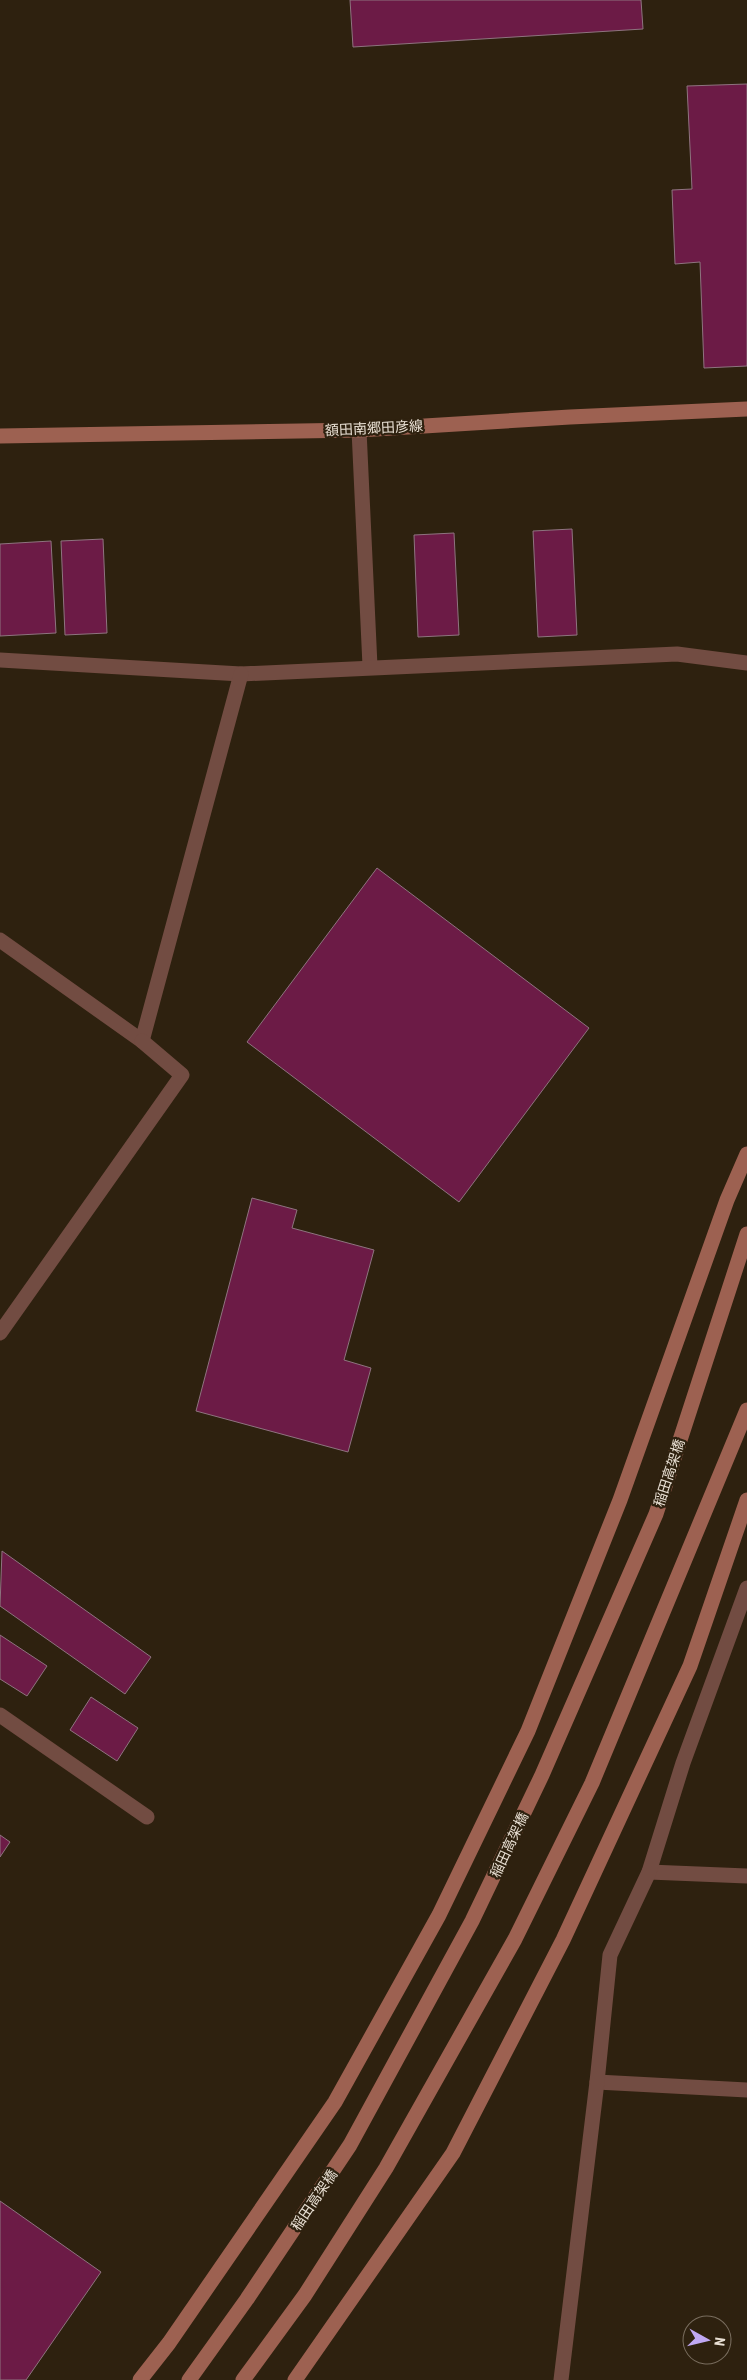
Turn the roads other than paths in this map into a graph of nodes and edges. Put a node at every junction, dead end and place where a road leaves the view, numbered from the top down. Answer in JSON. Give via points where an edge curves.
{"nodes":[{"id":1,"x":747,"y":409,"type":"edge"},
{"id":2,"x":359,"y":430,"type":"junction"},
{"id":3,"x":0,"y":436,"type":"edge"},
{"id":4,"x":0,"y":660,"type":"edge"},
{"id":5,"x":747,"y":663,"type":"edge"},
{"id":6,"x":370,"y":666,"type":"junction"},
{"id":7,"x":241,"y":674,"type":"junction"},
{"id":8,"x":0,"y":940,"type":"edge"},
{"id":9,"x":142,"y":1041,"type":"junction"},
{"id":10,"x":747,"y":1154,"type":"edge"},
{"id":11,"x":747,"y":1234,"type":"edge"},
{"id":12,"x":0,"y":1333,"type":"edge"},
{"id":13,"x":747,"y":1410,"type":"edge"},
{"id":14,"x":747,"y":1500,"type":"edge"},
{"id":15,"x":747,"y":1588,"type":"edge"},
{"id":16,"x":0,"y":1715,"type":"edge"},
{"id":17,"x":147,"y":1817,"type":"dead end"},
{"id":18,"x":649,"y":1872,"type":"junction"},
{"id":19,"x":747,"y":1876,"type":"edge"},
{"id":20,"x":597,"y":2082,"type":"junction"},
{"id":21,"x":747,"y":2090,"type":"edge"},
{"id":22,"x":140,"y":2380,"type":"edge"},
{"id":23,"x":189,"y":2380,"type":"edge"},
{"id":24,"x":243,"y":2380,"type":"edge"},
{"id":25,"x":295,"y":2380,"type":"edge"},
{"id":26,"x":561,"y":2380,"type":"edge"}],
"edges":[{"from":1,"to":2,"type":"street","name":"額田南郷田彦線"},
{"from":2,"to":3,"type":"street","name":"額田南郷田彦線"},
{"from":2,"to":6,"type":"street"},
{"from":4,"to":7,"type":"street"},
{"from":5,"to":6,"type":"street","via":[[677,654]]},
{"from":6,"to":7,"type":"street"},
{"from":7,"to":9,"type":"street"},
{"from":8,"to":9,"type":"street"},
{"from":9,"to":12,"type":"street","via":[[182,1075]]},
{"from":10,"to":22,"type":"street","via":[[727,1200],[620,1500],[532,1722],[439,1915],[335,2102]]},
{"from":11,"to":23,"type":"street","name":"稲田高架橋","via":[[656,1514],[542,1775],[472,1921],[350,2145],[247,2300]]},
{"from":13,"to":24,"type":"street","via":[[592,1783],[515,1939],[386,2168],[305,2295]]},
{"from":14,"to":25,"type":"street","via":[[690,1666],[563,1940],[453,2153]]},
{"from":15,"to":18,"type":"street","via":[[683,1763]]},
{"from":16,"to":17,"type":"street"},
{"from":18,"to":19,"type":"street"},
{"from":18,"to":20,"type":"street","via":[[610,1955]]},
{"from":20,"to":21,"type":"street"},
{"from":20,"to":26,"type":"street"}]}
